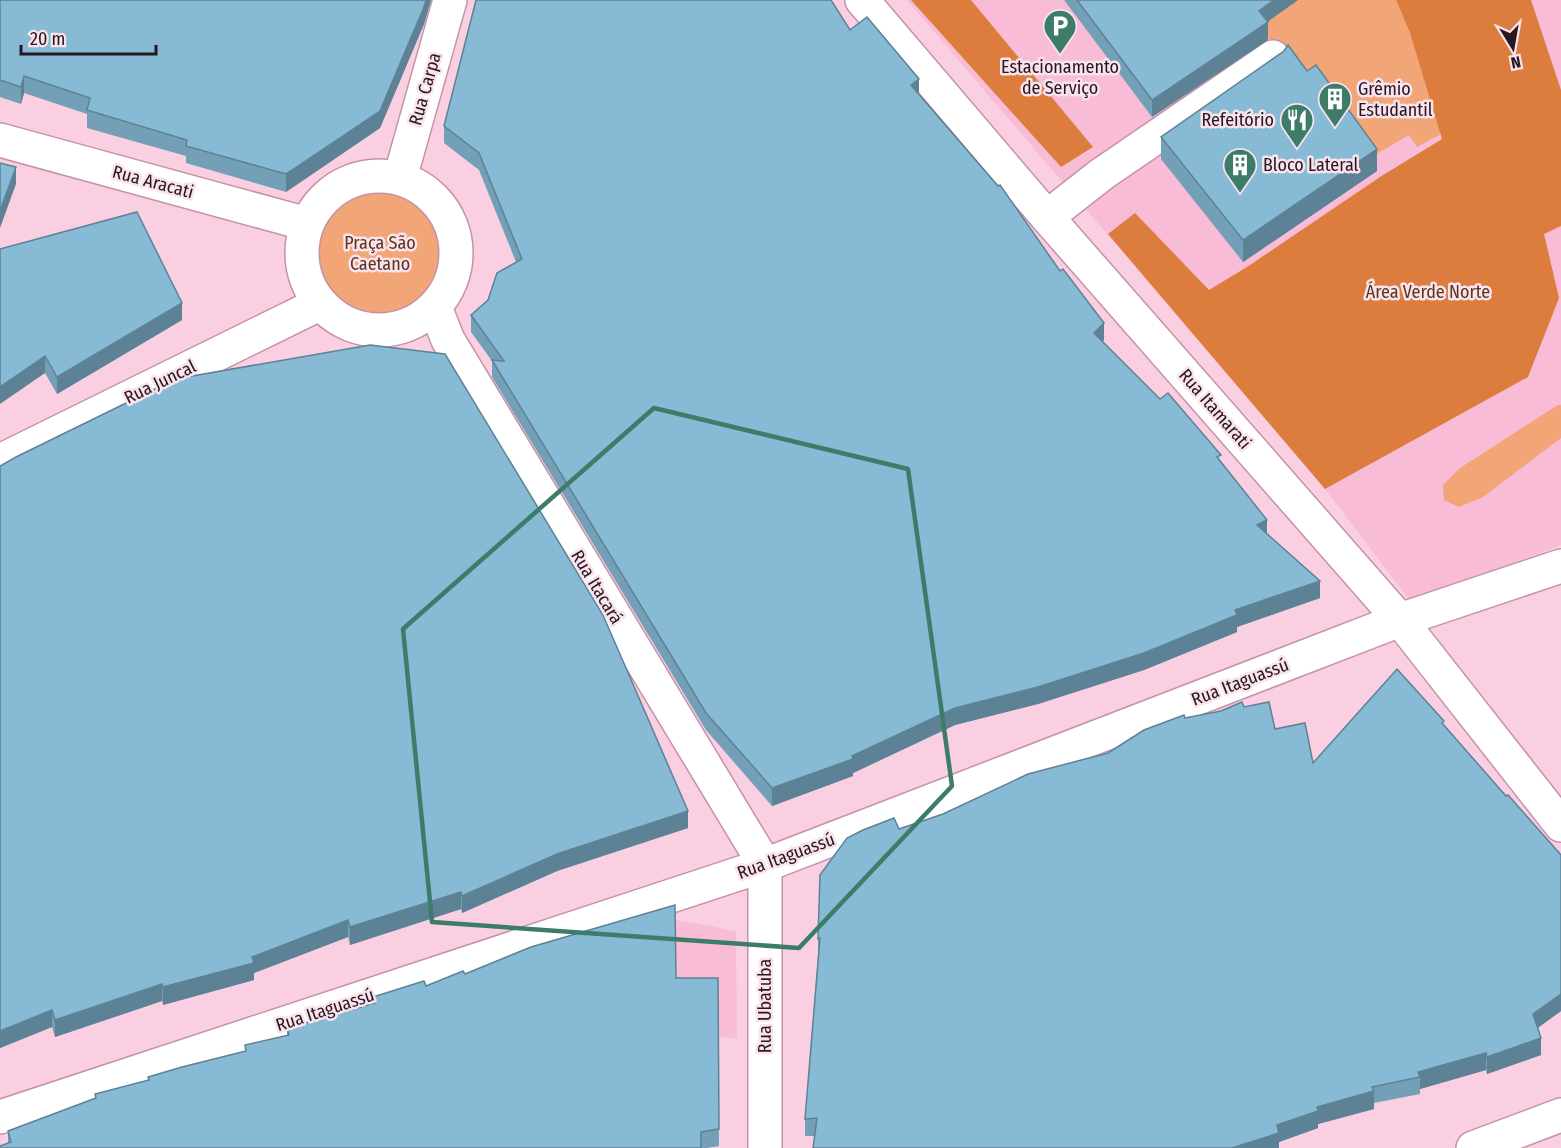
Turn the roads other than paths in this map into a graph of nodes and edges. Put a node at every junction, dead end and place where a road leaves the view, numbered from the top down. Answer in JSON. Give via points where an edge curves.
{"nodes":[{"id":1,"x":450,"y":0,"type":"edge"},
{"id":2,"x":862,"y":0,"type":"edge"},
{"id":3,"x":1273,"y":57,"type":"edge"},
{"id":4,"x":0,"y":140,"type":"edge"},
{"id":5,"x":400,"y":178,"type":"junction"},
{"id":6,"x":1047,"y":217,"type":"junction"},
{"id":7,"x":307,"y":224,"type":"junction"},
{"id":8,"x":320,"y":304,"type":"junction"},
{"id":9,"x":435,"y":307,"type":"junction"},
{"id":10,"x":0,"y":461,"type":"edge"},
{"id":11,"x":1561,"y":566,"type":"edge"},
{"id":12,"x":1400,"y":620,"type":"junction"},
{"id":13,"x":1561,"y":825,"type":"edge"},
{"id":14,"x":765,"y":865,"type":"junction"},
{"id":15,"x":1561,"y":1115,"type":"edge"},
{"id":16,"x":0,"y":1117,"type":"edge"},
{"id":17,"x":765,"y":1148,"type":"edge"},
{"id":18,"x":1473,"y":1148,"type":"edge"}],
"edges":[{"from":1,"to":5,"type":"street","name":"Rua Carpa"},
{"from":2,"to":6,"type":"street","name":"Rua Itamarati"},
{"from":3,"to":6,"type":"street","via":[[1102,174]]},
{"from":4,"to":7,"type":"street","name":"Rua Aracati"},
{"from":5,"to":7,"type":"street","via":[[378,176],[346,184],[319,204]]},
{"from":5,"to":9,"type":"street","via":[[424,190],[444,209],[455,233],[457,260],[450,285]]},
{"from":6,"to":12,"type":"street","name":"Rua Itamarati"},
{"from":7,"to":8,"type":"street","via":[[301,244],[302,265],[308,286]]},
{"from":8,"to":9,"type":"street","via":[[339,320],[363,330],[389,330],[414,323]]},
{"from":8,"to":10,"type":"street","name":"Rua Juncal"},
{"from":9,"to":14,"type":"street","name":"Rua Itacará","via":[[448,340]]},
{"from":11,"to":12,"type":"street","name":"Rua Itaguassú"},
{"from":12,"to":13,"type":"street","name":"Rua Itamarati"},
{"from":12,"to":14,"type":"street","name":"Rua Itaguassú"},
{"from":14,"to":16,"type":"street","name":"Rua Itaguassú"},
{"from":14,"to":17,"type":"street","name":"Rua Ubatuba"},
{"from":15,"to":18,"type":"street"}]}
